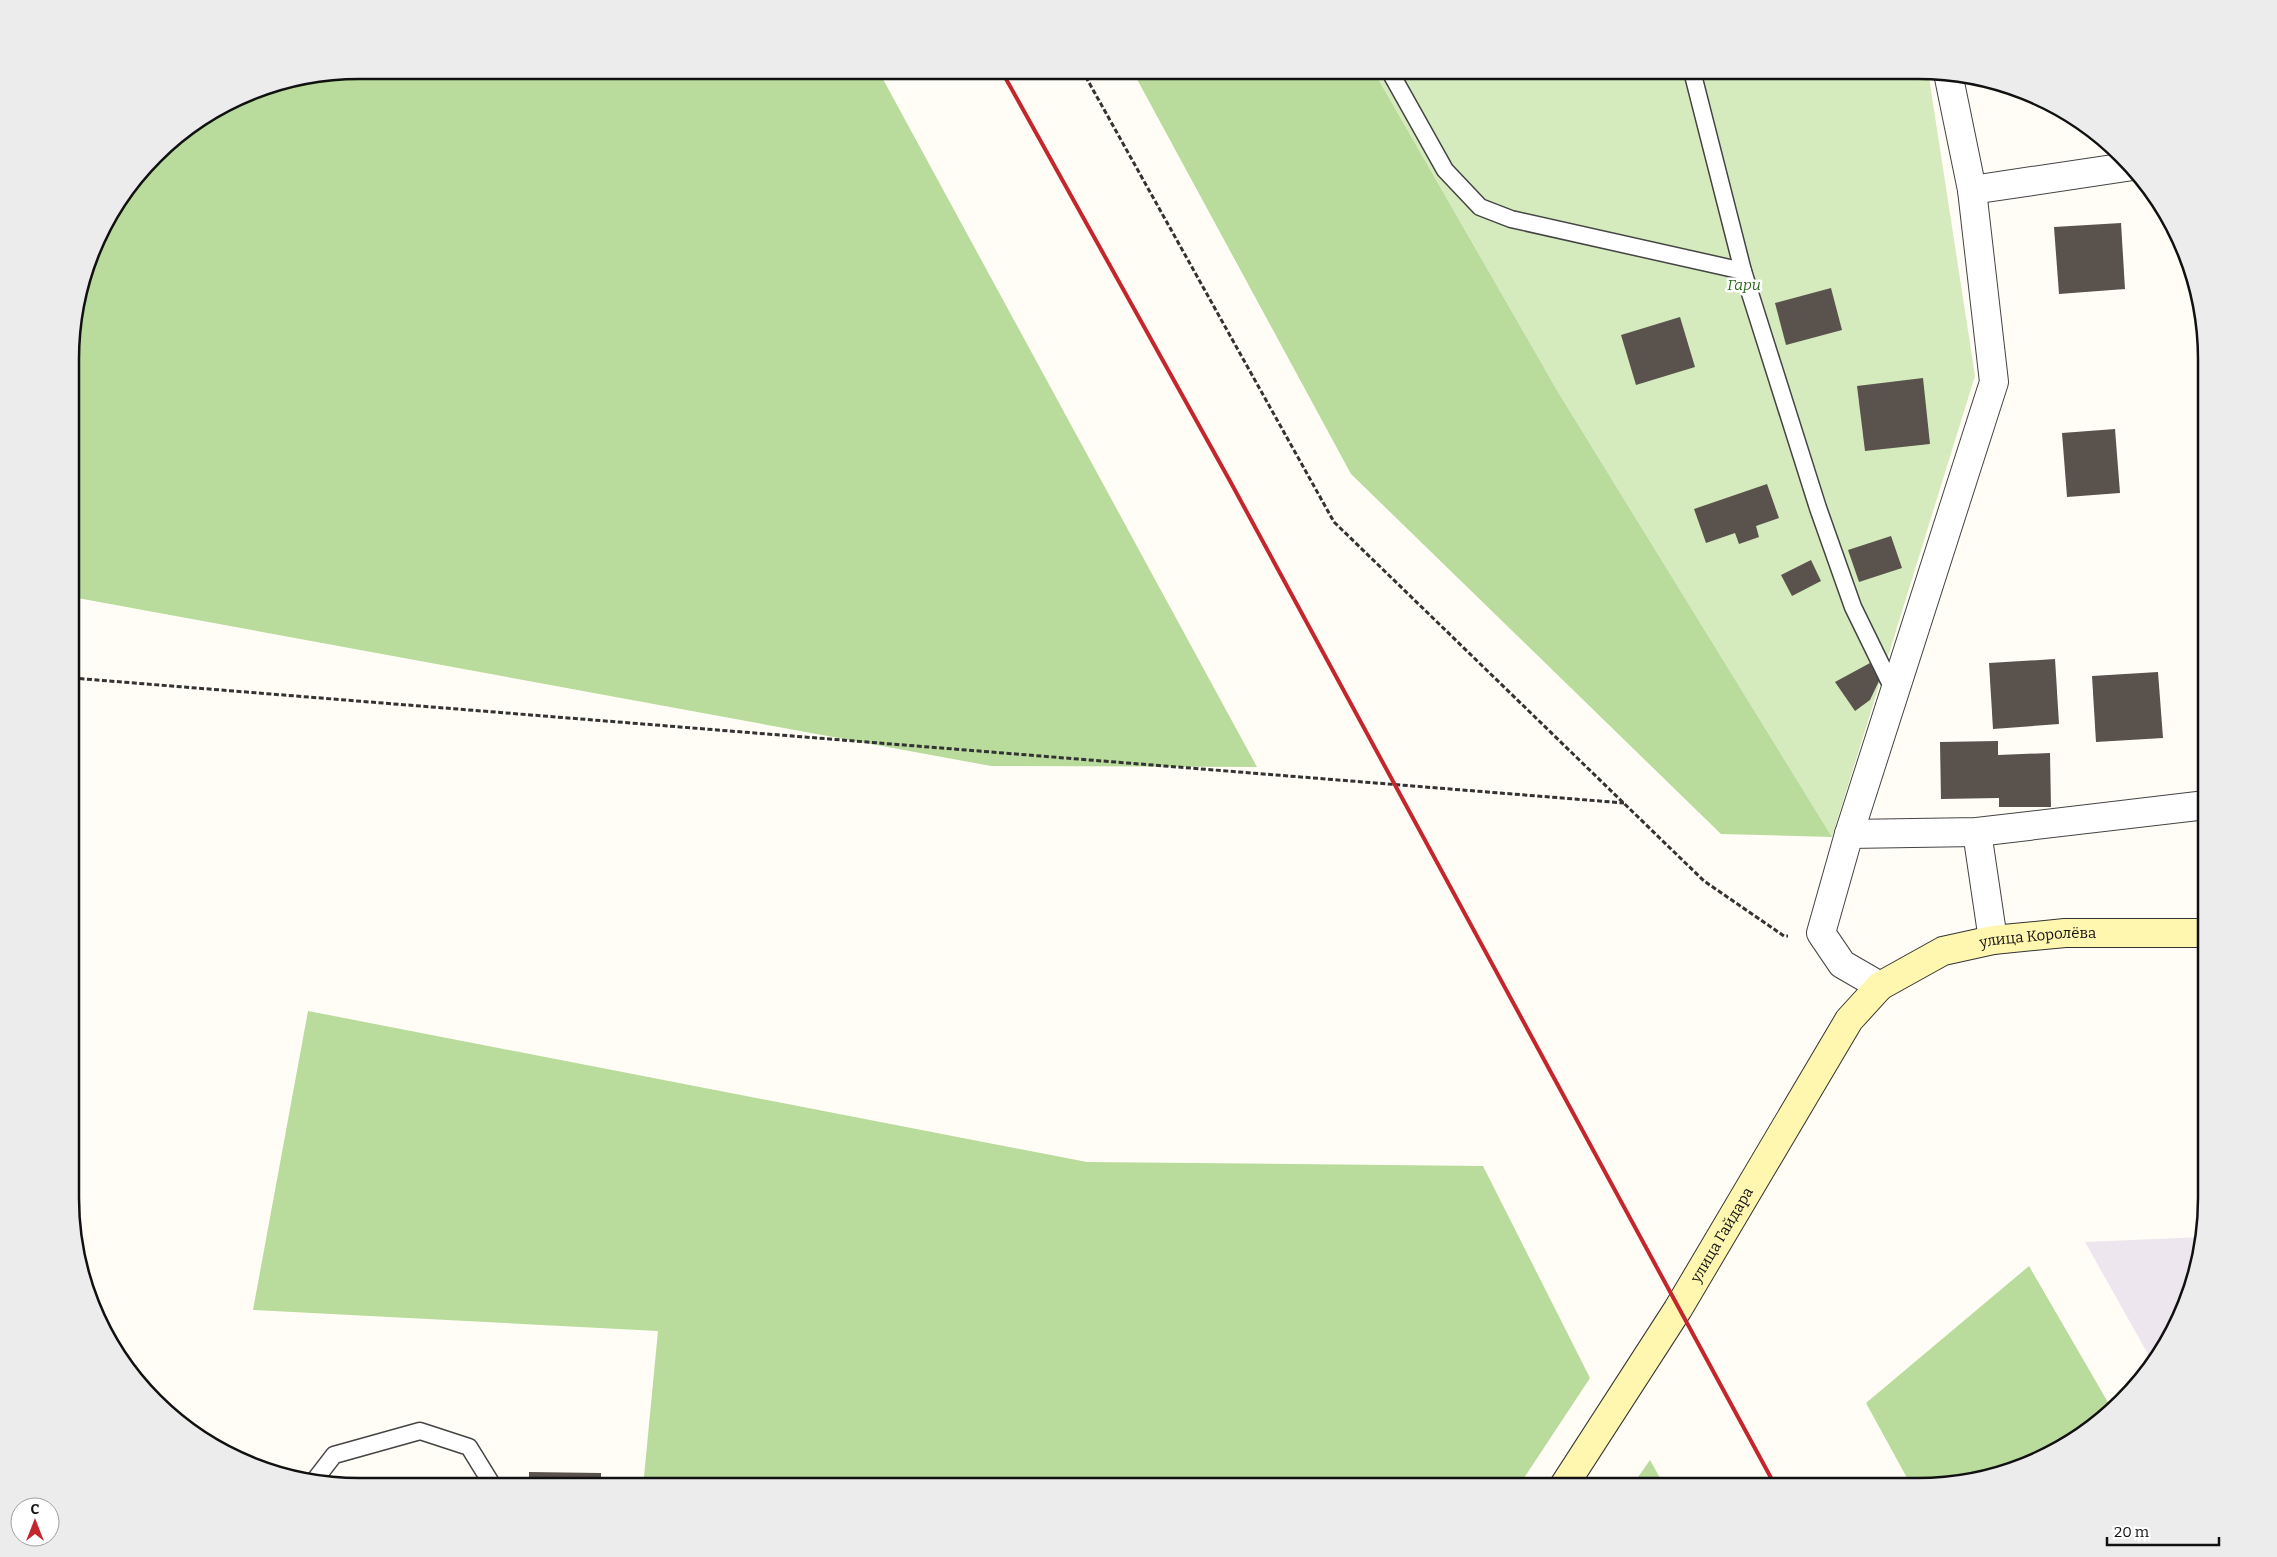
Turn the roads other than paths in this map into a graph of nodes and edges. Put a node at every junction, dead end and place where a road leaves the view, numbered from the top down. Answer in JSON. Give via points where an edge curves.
{"nodes":[{"id":1,"x":1394,"y":79,"type":"edge"},
{"id":2,"x":1694,"y":79,"type":"edge"},
{"id":3,"x":1951,"y":81,"type":"edge"},
{"id":4,"x":2123,"y":168,"type":"edge"},
{"id":5,"x":1972,"y":190,"type":"junction"},
{"id":6,"x":1743,"y":271,"type":"junction"},
{"id":7,"x":1894,"y":691,"type":"junction"},
{"id":8,"x":2198,"y":805,"type":"edge"},
{"id":9,"x":1977,"y":832,"type":"junction"},
{"id":10,"x":1849,"y":834,"type":"junction"},
{"id":11,"x":2198,"y":934,"type":"edge"},
{"id":12,"x":1993,"y":940,"type":"junction"},
{"id":13,"x":1880,"y":986,"type":"junction"},
{"id":14,"x":318,"y":1475,"type":"edge"},
{"id":15,"x":488,"y":1478,"type":"edge"},
{"id":16,"x":1569,"y":1478,"type":"edge"}],
"edges":[{"from":1,"to":6,"type":"lane","via":[[1446,170],[1480,207],[1511,219]]},
{"from":2,"to":6,"type":"lane"},
{"from":3,"to":5,"type":"street"},
{"from":4,"to":5,"type":"street"},
{"from":5,"to":7,"type":"street","via":[[1994,382]]},
{"from":6,"to":7,"type":"lane","via":[[1853,607]]},
{"from":7,"to":10,"type":"street"},
{"from":8,"to":9,"type":"street"},
{"from":9,"to":10,"type":"street"},
{"from":9,"to":12,"type":"street"},
{"from":10,"to":13,"type":"street","via":[[1821,932],[1842,964]]},
{"from":11,"to":12,"type":"street","name":"улица Королёва","via":[[2065,932]]},
{"from":12,"to":13,"type":"street","name":"улица Королёва","via":[[1943,951]]},
{"from":13,"to":16,"type":"street","name":"улица Гайдара","via":[[1849,1020],[1678,1309]]},
{"from":14,"to":15,"type":"lane","via":[[334,1455],[420,1432],[469,1447]]}]}
